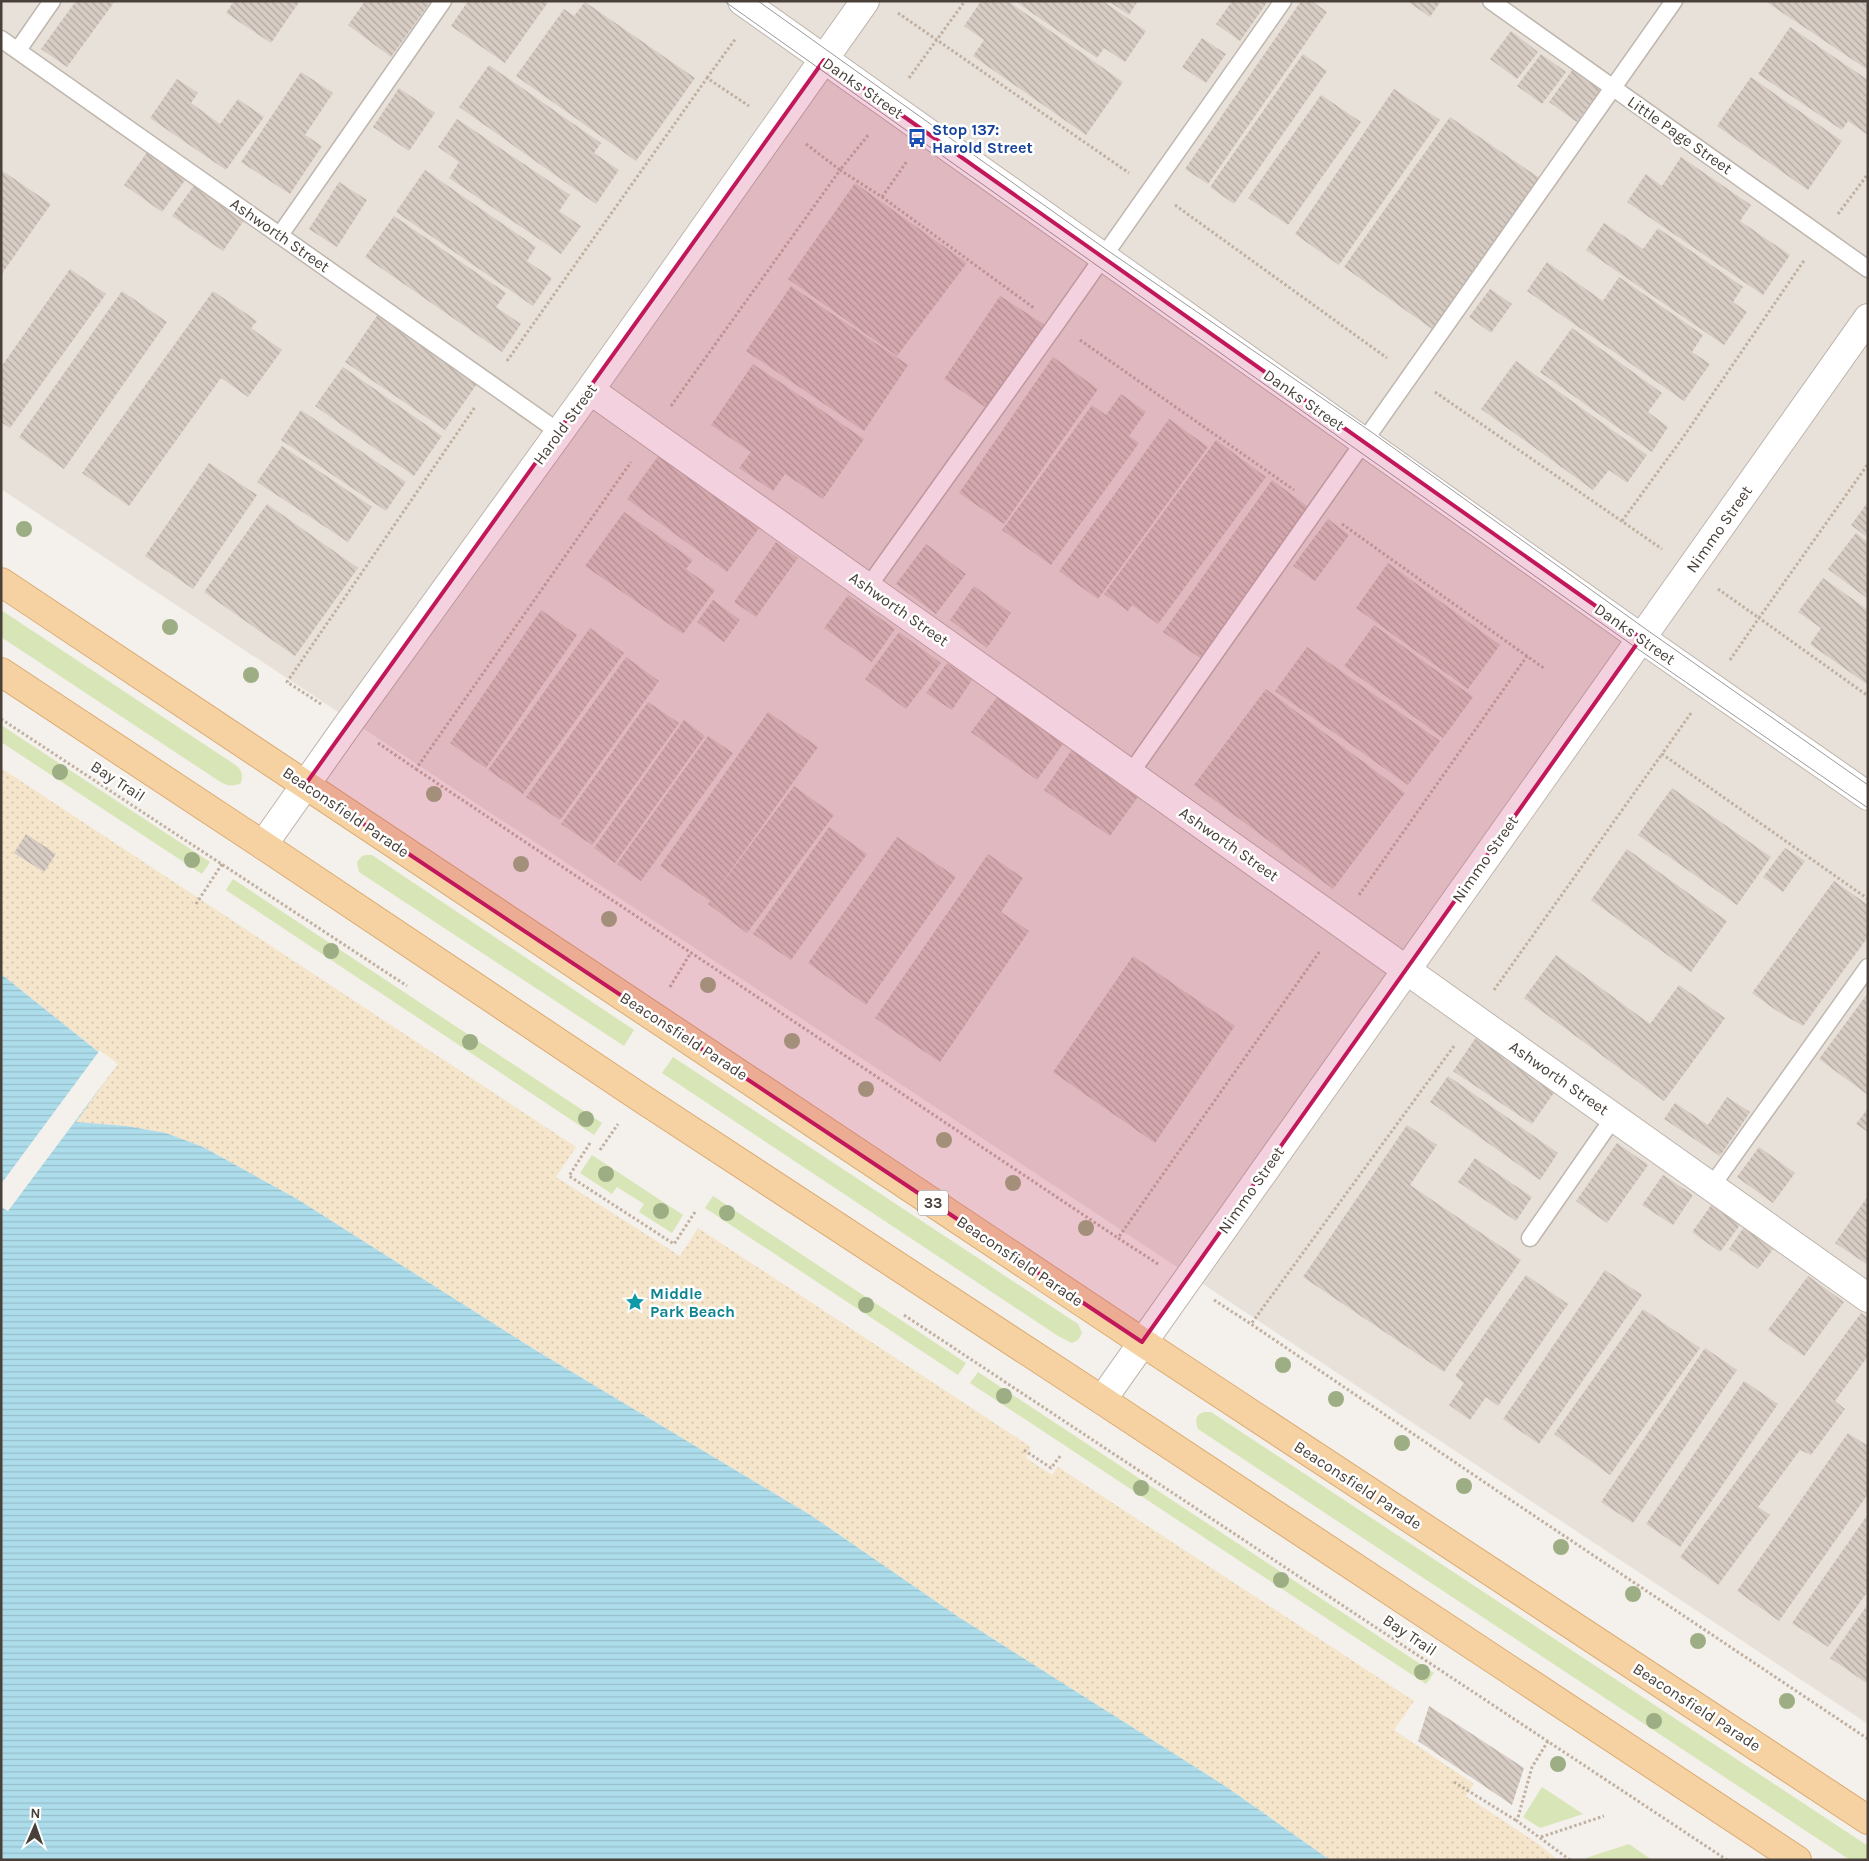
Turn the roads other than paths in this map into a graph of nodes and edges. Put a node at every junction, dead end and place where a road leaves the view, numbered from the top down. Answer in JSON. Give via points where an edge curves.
{"nodes":[{"id":1,"x":52,"y":1,"type":"edge"},
{"id":2,"x":443,"y":1,"type":"edge"},
{"id":3,"x":742,"y":1,"type":"edge"},
{"id":4,"x":866,"y":1,"type":"edge"},
{"id":5,"x":1283,"y":1,"type":"edge"},
{"id":6,"x":1492,"y":1,"type":"edge"},
{"id":7,"x":1674,"y":1,"type":"edge"},
{"id":8,"x":1,"y":39,"type":"edge"},
{"id":9,"x":18,"y":50,"type":"junction"},
{"id":10,"x":824,"y":60,"type":"junction"},
{"id":11,"x":1613,"y":88,"type":"junction"},
{"id":12,"x":280,"y":235,"type":"junction"},
{"id":13,"x":1102,"y":258,"type":"junction"},
{"id":14,"x":1868,"y":269,"type":"edge"},
{"id":15,"x":1868,"y":318,"type":"edge"},
{"id":16,"x":590,"y":390,"type":"junction"},
{"id":17,"x":559,"y":432,"type":"junction"},
{"id":18,"x":1363,"y":442,"type":"junction"},
{"id":19,"x":1,"y":582,"type":"edge"},
{"id":20,"x":868,"y":587,"type":"junction"},
{"id":21,"x":1641,"y":638,"type":"junction"},
{"id":22,"x":1,"y":672,"type":"edge"},
{"id":23,"x":1130,"y":774,"type":"junction"},
{"id":24,"x":305,"y":785,"type":"junction"},
{"id":25,"x":1868,"y":796,"type":"edge"},
{"id":26,"x":263,"y":845,"type":"junction"},
{"id":27,"x":1868,"y":967,"type":"edge"},
{"id":28,"x":1406,"y":970,"type":"junction"},
{"id":29,"x":1614,"y":1118,"type":"junction"},
{"id":30,"x":1711,"y":1187,"type":"junction"},
{"id":31,"x":1530,"y":1238,"type":"dead end"},
{"id":32,"x":1868,"y":1298,"type":"edge"},
{"id":33,"x":1142,"y":1342,"type":"junction"},
{"id":34,"x":1102,"y":1400,"type":"junction"},
{"id":35,"x":1868,"y":1820,"type":"edge"},
{"id":36,"x":1797,"y":1860,"type":"edge"}],
"edges":[{"from":1,"to":9,"type":"lane"},
{"from":2,"to":12,"type":"lane"},
{"from":3,"to":10,"type":"street","name":"Danks Street"},
{"from":4,"to":10,"type":"street","name":"Harold Street"},
{"from":5,"to":13,"type":"lane"},
{"from":6,"to":11,"type":"lane","name":"Little Page Street"},
{"from":7,"to":11,"type":"lane"},
{"from":8,"to":9,"type":"lane","name":"Ashworth Street"},
{"from":9,"to":12,"type":"lane","name":"Ashworth Street"},
{"from":10,"to":13,"type":"street","name":"Danks Street"},
{"from":10,"to":16,"type":"street","name":"Harold Street"},
{"from":11,"to":14,"type":"lane","name":"Little Page Street"},
{"from":11,"to":18,"type":"lane"},
{"from":12,"to":17,"type":"lane","name":"Ashworth Street"},
{"from":13,"to":18,"type":"street","name":"Danks Street"},
{"from":13,"to":20,"type":"lane"},
{"from":15,"to":21,"type":"street","name":"Nimmo Street"},
{"from":16,"to":17,"type":"street","name":"Harold Street"},
{"from":16,"to":20,"type":"street","name":"Ashworth Street"},
{"from":17,"to":24,"type":"street","name":"Harold Street"},
{"from":18,"to":21,"type":"street","name":"Danks Street"},
{"from":18,"to":23,"type":"lane"},
{"from":19,"to":24,"type":"main road","name":"Beaconsfield Parade","number":"33"},
{"from":20,"to":23,"type":"street","name":"Ashworth Street"},
{"from":21,"to":25,"type":"street","name":"Danks Street"},
{"from":21,"to":28,"type":"street","name":"Nimmo Street"},
{"from":22,"to":26,"type":"main road"},
{"from":23,"to":28,"type":"street","name":"Ashworth Street"},
{"from":24,"to":26,"type":"street","name":"Harold Street"},
{"from":24,"to":33,"type":"main road","name":"Beaconsfield Parade","number":"33"},
{"from":26,"to":34,"type":"main road"},
{"from":27,"to":30,"type":"lane"},
{"from":28,"to":29,"type":"street","name":"Ashworth Street"},
{"from":28,"to":33,"type":"street","name":"Nimmo Street"},
{"from":29,"to":30,"type":"street","name":"Ashworth Street"},
{"from":29,"to":31,"type":"lane"},
{"from":30,"to":32,"type":"street","name":"Ashworth Street"},
{"from":33,"to":34,"type":"street","name":"Nimmo Street"},
{"from":33,"to":35,"type":"main road","name":"Beaconsfield Parade","number":"33"},
{"from":34,"to":36,"type":"main road"}]}
